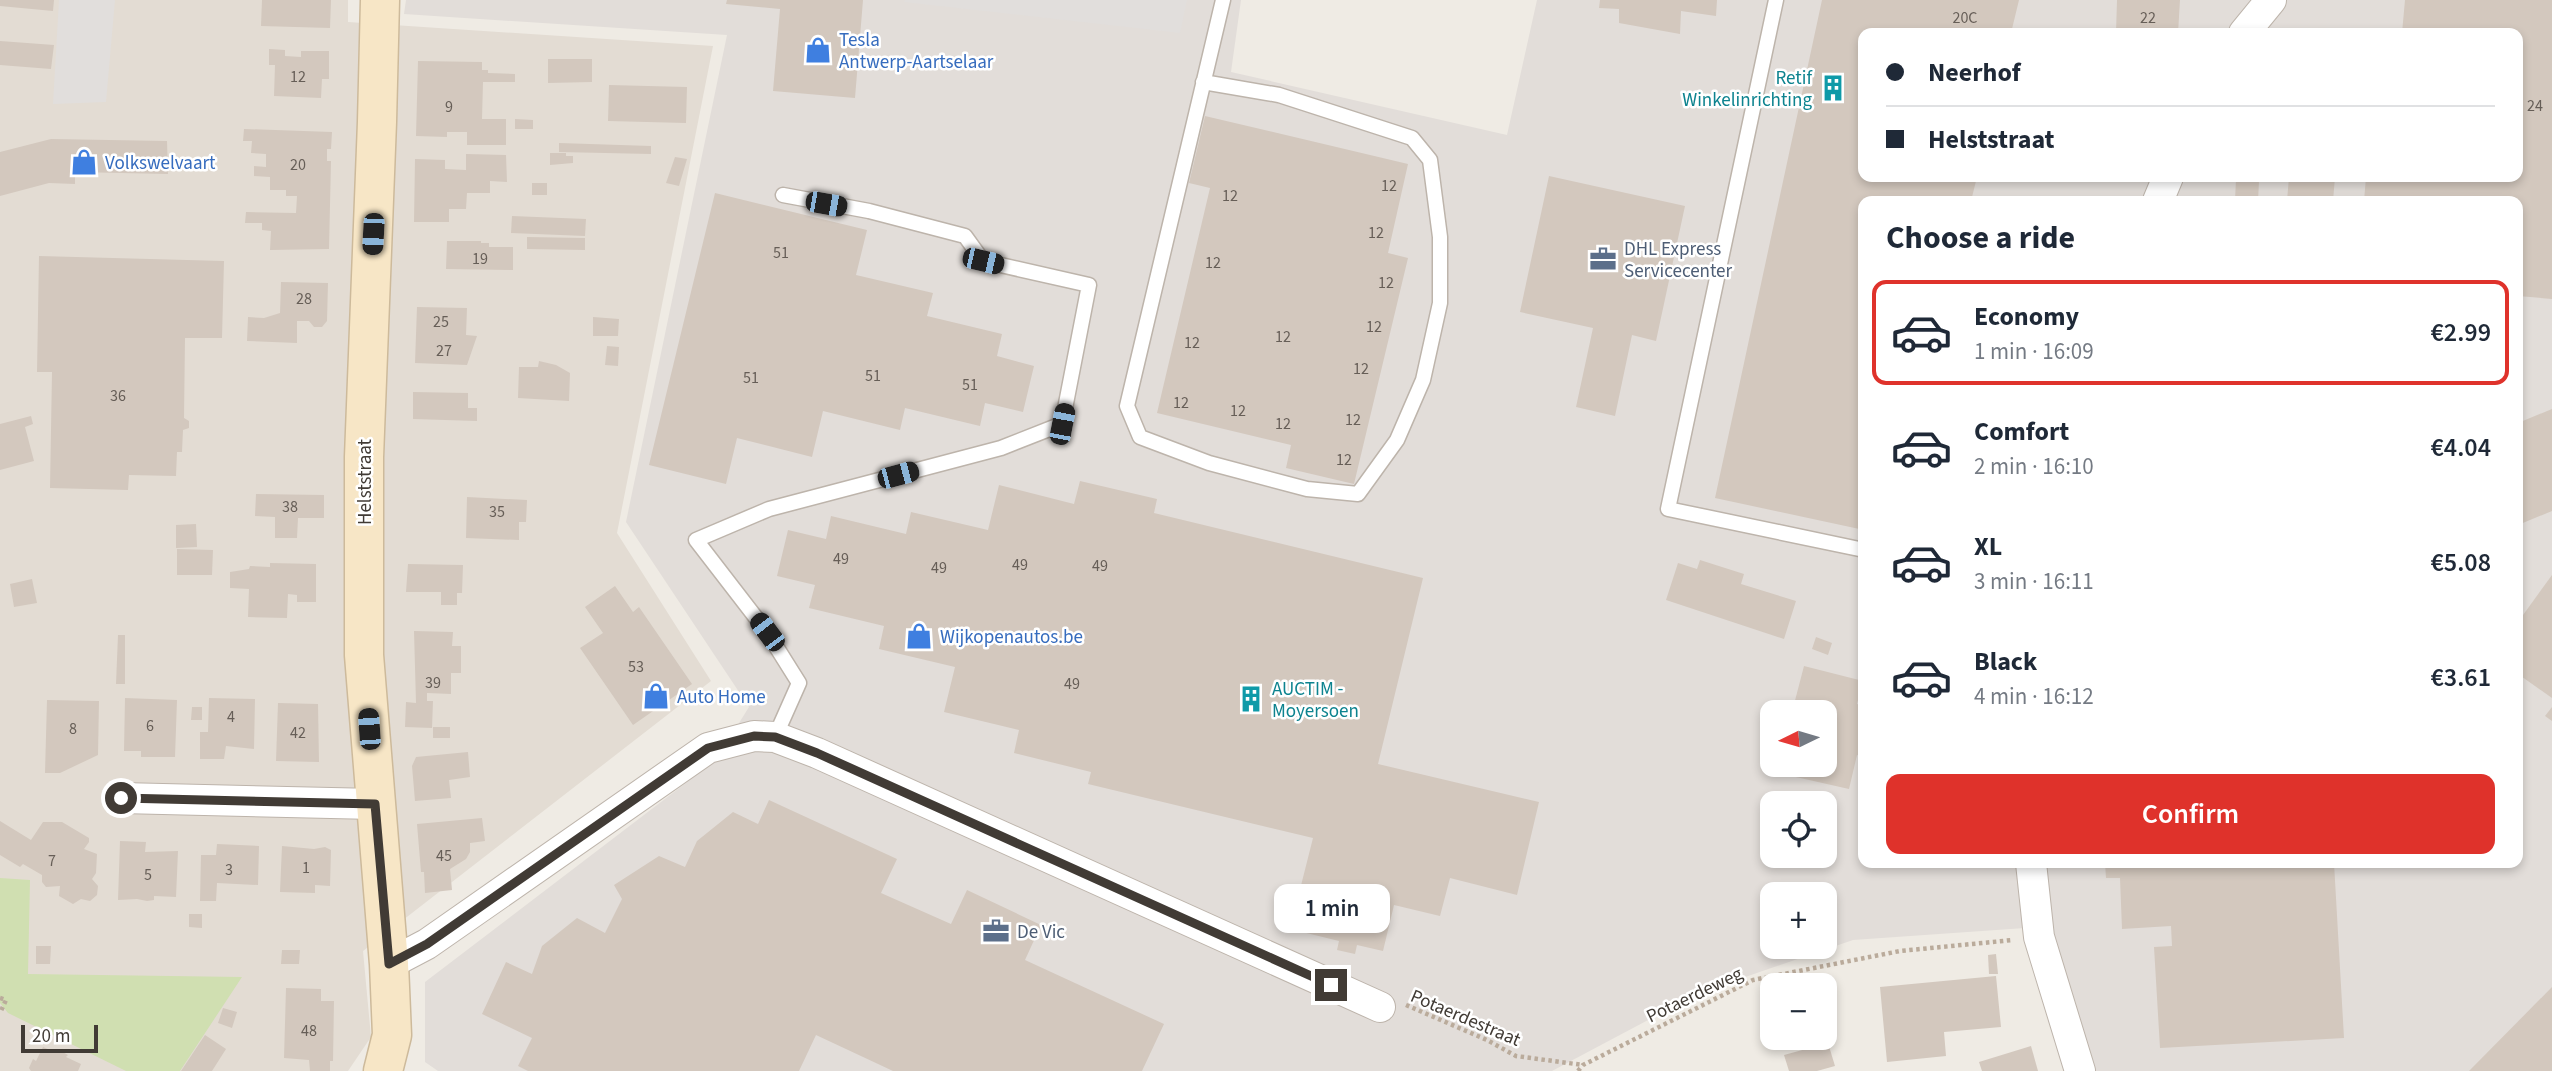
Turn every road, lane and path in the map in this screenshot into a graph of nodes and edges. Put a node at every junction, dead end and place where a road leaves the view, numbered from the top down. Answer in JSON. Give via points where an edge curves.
{"nodes":[{"id":1,"x":380,"y":0,"type":"edge"},
{"id":2,"x":1223,"y":0,"type":"edge"},
{"id":3,"x":1776,"y":0,"type":"edge"},
{"id":4,"x":2271,"y":0,"type":"edge"},
{"id":5,"x":2248,"y":28,"type":"edge"},
{"id":6,"x":1203,"y":82,"type":"junction"},
{"id":7,"x":783,"y":195,"type":"dead end"},
{"id":8,"x":1858,"y":549,"type":"edge"},
{"id":9,"x":775,"y":737,"type":"junction"},
{"id":10,"x":121,"y":798,"type":"dead end"},
{"id":11,"x":375,"y":804,"type":"junction"},
{"id":12,"x":2032,"y":868,"type":"edge"},
{"id":13,"x":2039,"y":937,"type":"junction"},
{"id":14,"x":389,"y":964,"type":"junction"},
{"id":15,"x":0,"y":998,"type":"edge"},
{"id":16,"x":1380,"y":1007,"type":"joint"},
{"id":17,"x":0,"y":1013,"type":"edge"},
{"id":18,"x":1583,"y":1065,"type":"junction"},
{"id":19,"x":383,"y":1071,"type":"edge"},
{"id":20,"x":1578,"y":1071,"type":"edge"},
{"id":21,"x":2080,"y":1071,"type":"edge"}],
"edges":[{"from":1,"to":11,"type":"street","name":"Helststraat","via":[[363,457],[364,654]]},
{"from":2,"to":6,"type":"lane"},
{"from":3,"to":8,"type":"lane","via":[[1668,509]]},
{"from":4,"to":5,"type":"street"},
{"from":6,"to":6,"type":"lane","via":[[1127,406],[1140,437],[1163,446],[1307,489],[1358,494],[1396,440],[1423,380],[1440,303],[1440,237],[1430,160],[1412,138],[1279,95]]},
{"from":7,"to":9,"type":"lane","via":[[965,236],[983,261],[1089,285],[1062,424],[1001,448],[769,509],[696,540],[767,632],[799,683]]},
{"from":9,"to":14,"type":"street","via":[[754,736],[708,748],[427,944]]},
{"from":9,"to":16,"type":"street"},
{"from":10,"to":11,"type":"street"},
{"from":11,"to":14,"type":"street","name":"Helststraat"},
{"from":12,"to":13,"type":"street"},
{"from":13,"to":18,"type":"path","name":"Potaerdeweg","via":[[1900,951],[1753,980]]},
{"from":13,"to":21,"type":"street"},
{"from":14,"to":19,"type":"street","name":"Helststraat","via":[[392,1035]]},
{"from":15,"to":17,"type":"path","via":[[6,1000]]},
{"from":16,"to":18,"type":"path","name":"Potaerdestraat","via":[[1401,1003],[1516,1056]]},
{"from":18,"to":20,"type":"path","name":"Potaerdeweg"}]}
